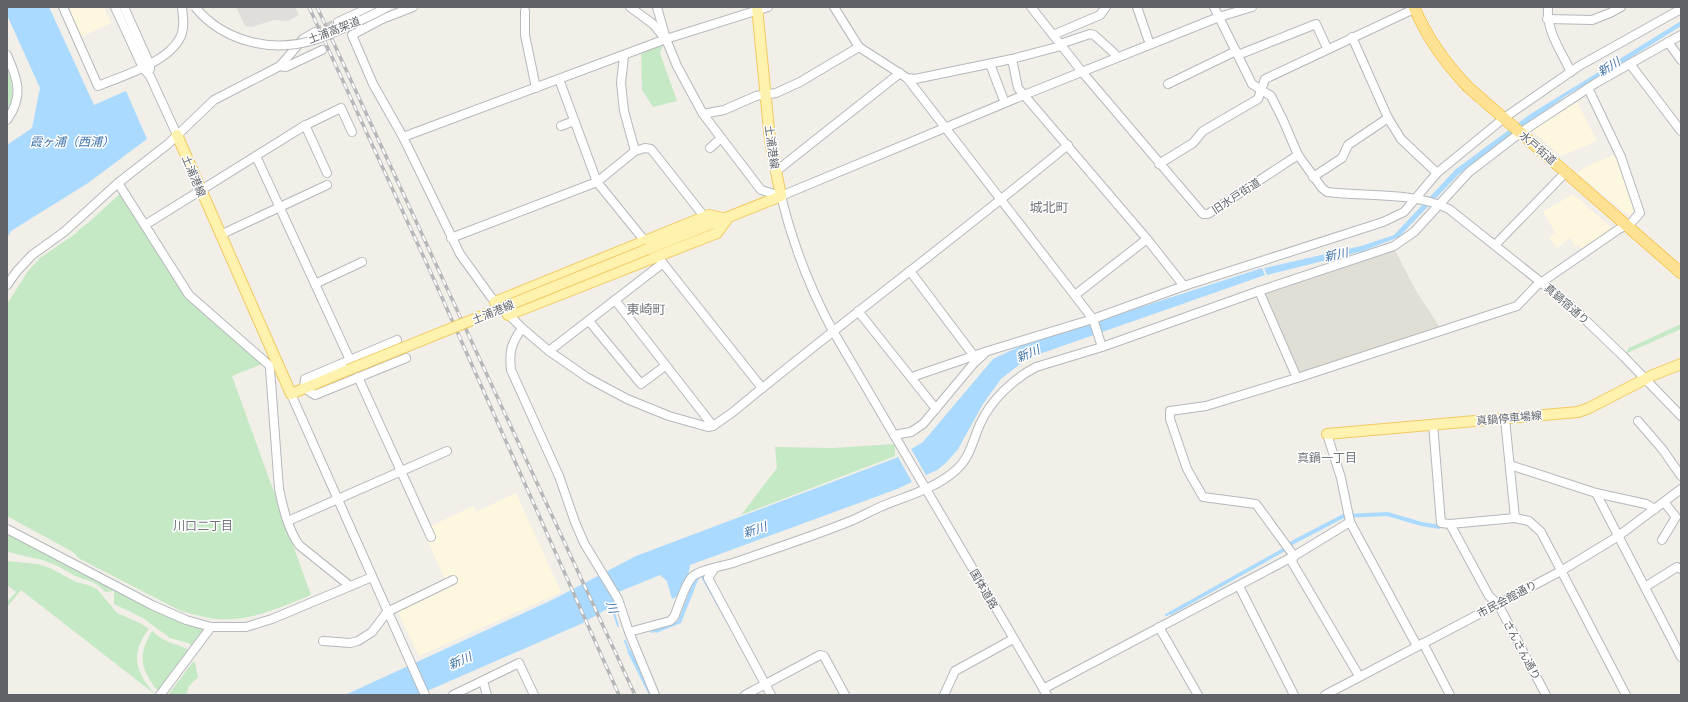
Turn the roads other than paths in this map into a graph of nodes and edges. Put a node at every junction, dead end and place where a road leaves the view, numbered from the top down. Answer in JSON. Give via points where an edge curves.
{"nodes":[{"id":1,"x":63,"y":7,"type":"edge"},
{"id":2,"x":115,"y":7,"type":"edge"},
{"id":3,"x":124,"y":7,"type":"edge"},
{"id":4,"x":182,"y":7,"type":"edge"},
{"id":5,"x":195,"y":7,"type":"edge"},
{"id":6,"x":371,"y":7,"type":"edge"},
{"id":7,"x":376,"y":7,"type":"edge"},
{"id":8,"x":387,"y":7,"type":"edge"},
{"id":9,"x":413,"y":7,"type":"edge"},
{"id":10,"x":630,"y":7,"type":"edge"},
{"id":11,"x":657,"y":7,"type":"edge"},
{"id":12,"x":768,"y":7,"type":"edge"},
{"id":13,"x":834,"y":7,"type":"edge"},
{"id":14,"x":1031,"y":7,"type":"edge"},
{"id":15,"x":1106,"y":7,"type":"edge"},
{"id":16,"x":1137,"y":7,"type":"edge"},
{"id":17,"x":1214,"y":7,"type":"edge"},
{"id":18,"x":1252,"y":7,"type":"edge"},
{"id":19,"x":1548,"y":7,"type":"edge"},
{"id":20,"x":1620,"y":7,"type":"edge"},
{"id":21,"x":1414,"y":8,"type":"edge"},
{"id":22,"x":757,"y":9,"type":"edge"},
{"id":23,"x":1681,"y":9,"type":"edge"},
{"id":24,"x":525,"y":11,"type":"dead end"},
{"id":25,"x":1219,"y":17,"type":"junction"},
{"id":26,"x":382,"y":19,"type":"junction"},
{"id":27,"x":1547,"y":19,"type":"junction"},
{"id":28,"x":338,"y":22,"type":"tunnel mouth"},
{"id":29,"x":315,"y":32,"type":"tunnel mouth"},
{"id":30,"x":1053,"y":35,"type":"junction"},
{"id":31,"x":1681,"y":35,"type":"edge"},
{"id":32,"x":1352,"y":37,"type":"junction"},
{"id":33,"x":666,"y":39,"type":"junction"},
{"id":34,"x":1148,"y":39,"type":"dead end"},
{"id":35,"x":1668,"y":42,"type":"junction"},
{"id":36,"x":1061,"y":45,"type":"junction"},
{"id":37,"x":858,"y":47,"type":"junction"},
{"id":38,"x":1327,"y":48,"type":"junction"},
{"id":39,"x":322,"y":50,"type":"dead end"},
{"id":40,"x":1114,"y":53,"type":"dead end"},
{"id":41,"x":1237,"y":53,"type":"junction"},
{"id":42,"x":7,"y":55,"type":"edge"},
{"id":43,"x":624,"y":56,"type":"junction"},
{"id":44,"x":1012,"y":59,"type":"junction"},
{"id":45,"x":1681,"y":60,"type":"edge"},
{"id":46,"x":990,"y":64,"type":"junction"},
{"id":47,"x":1630,"y":64,"type":"junction"},
{"id":48,"x":280,"y":66,"type":"junction"},
{"id":49,"x":146,"y":67,"type":"junction"},
{"id":50,"x":1571,"y":72,"type":"junction"},
{"id":51,"x":1083,"y":73,"type":"junction"},
{"id":52,"x":900,"y":74,"type":"junction"},
{"id":53,"x":907,"y":78,"type":"junction"},
{"id":54,"x":559,"y":79,"type":"junction"},
{"id":55,"x":1168,"y":84,"type":"dead end"},
{"id":56,"x":536,"y":88,"type":"junction"},
{"id":57,"x":1588,"y":88,"type":"junction"},
{"id":58,"x":1261,"y":90,"type":"junction"},
{"id":59,"x":765,"y":94,"type":"junction"},
{"id":60,"x":1024,"y":95,"type":"junction"},
{"id":61,"x":1003,"y":98,"type":"dead end"},
{"id":62,"x":703,"y":114,"type":"junction"},
{"id":63,"x":1388,"y":118,"type":"junction"},
{"id":64,"x":7,"y":120,"type":"edge"},
{"id":65,"x":1505,"y":120,"type":"junction"},
{"id":66,"x":574,"y":121,"type":"junction"},
{"id":67,"x":1678,"y":122,"type":"edge"},
{"id":68,"x":305,"y":125,"type":"junction"},
{"id":69,"x":561,"y":126,"type":"dead end"},
{"id":70,"x":947,"y":128,"type":"junction"},
{"id":71,"x":1681,"y":131,"type":"edge"},
{"id":72,"x":352,"y":132,"type":"dead end"},
{"id":73,"x":1519,"y":132,"type":"junction"},
{"id":74,"x":177,"y":135,"type":"junction"},
{"id":75,"x":403,"y":138,"type":"junction"},
{"id":76,"x":721,"y":138,"type":"junction"},
{"id":77,"x":1068,"y":145,"type":"junction"},
{"id":78,"x":710,"y":148,"type":"dead end"},
{"id":79,"x":636,"y":151,"type":"junction"},
{"id":80,"x":1298,"y":155,"type":"junction"},
{"id":81,"x":256,"y":156,"type":"junction"},
{"id":82,"x":1159,"y":164,"type":"junction"},
{"id":83,"x":775,"y":172,"type":"junction"},
{"id":84,"x":1566,"y":172,"type":"junction"},
{"id":85,"x":328,"y":173,"type":"dead end"},
{"id":86,"x":1437,"y":173,"type":"junction"},
{"id":87,"x":1313,"y":177,"type":"junction"},
{"id":88,"x":597,"y":182,"type":"junction"},
{"id":89,"x":118,"y":183,"type":"junction"},
{"id":90,"x":327,"y":185,"type":"dead end"},
{"id":91,"x":200,"y":190,"type":"junction"},
{"id":92,"x":781,"y":196,"type":"junction"},
{"id":93,"x":1418,"y":199,"type":"junction"},
{"id":94,"x":1001,"y":201,"type":"junction"},
{"id":95,"x":1437,"y":204,"type":"junction"},
{"id":96,"x":280,"y":208,"type":"junction"},
{"id":97,"x":703,"y":215,"type":"dead end"},
{"id":98,"x":727,"y":219,"type":"junction"},
{"id":99,"x":145,"y":225,"type":"junction"},
{"id":100,"x":1626,"y":225,"type":"junction"},
{"id":101,"x":220,"y":235,"type":"junction"},
{"id":102,"x":452,"y":238,"type":"junction"},
{"id":103,"x":1147,"y":238,"type":"junction"},
{"id":104,"x":646,"y":245,"type":"junction"},
{"id":105,"x":1495,"y":245,"type":"junction"},
{"id":106,"x":660,"y":260,"type":"junction"},
{"id":107,"x":362,"y":262,"type":"dead end"},
{"id":108,"x":910,"y":270,"type":"junction"},
{"id":109,"x":1681,"y":273,"type":"edge"},
{"id":110,"x":1542,"y":282,"type":"junction"},
{"id":111,"x":315,"y":284,"type":"junction"},
{"id":112,"x":7,"y":285,"type":"edge"},
{"id":113,"x":1184,"y":286,"type":"junction"},
{"id":114,"x":1259,"y":291,"type":"junction"},
{"id":115,"x":1075,"y":295,"type":"junction"},
{"id":116,"x":615,"y":300,"type":"junction"},
{"id":117,"x":495,"y":302,"type":"junction"},
{"id":118,"x":858,"y":311,"type":"junction"},
{"id":119,"x":508,"y":315,"type":"junction"},
{"id":120,"x":1093,"y":319,"type":"junction"},
{"id":121,"x":589,"y":321,"type":"junction"},
{"id":122,"x":522,"y":328,"type":"junction"},
{"id":123,"x":832,"y":331,"type":"junction"},
{"id":124,"x":397,"y":340,"type":"dead end"},
{"id":125,"x":1102,"y":347,"type":"junction"},
{"id":126,"x":550,"y":351,"type":"junction"},
{"id":127,"x":988,"y":351,"type":"junction"},
{"id":128,"x":974,"y":356,"type":"junction"},
{"id":129,"x":406,"y":358,"type":"dead end"},
{"id":130,"x":1681,"y":364,"type":"edge"},
{"id":131,"x":349,"y":365,"type":"junction"},
{"id":132,"x":665,"y":366,"type":"junction"},
{"id":133,"x":358,"y":377,"type":"junction"},
{"id":134,"x":912,"y":377,"type":"junction"},
{"id":135,"x":1297,"y":378,"type":"junction"},
{"id":136,"x":1646,"y":379,"type":"junction"},
{"id":137,"x":304,"y":388,"type":"junction"},
{"id":138,"x":762,"y":388,"type":"junction"},
{"id":139,"x":291,"y":394,"type":"junction"},
{"id":140,"x":936,"y":408,"type":"junction"},
{"id":141,"x":1681,"y":416,"type":"edge"},
{"id":142,"x":1505,"y":419,"type":"junction"},
{"id":143,"x":1638,"y":421,"type":"dead end"},
{"id":144,"x":1433,"y":424,"type":"junction"},
{"id":145,"x":713,"y":426,"type":"junction"},
{"id":146,"x":1327,"y":434,"type":"joint"},
{"id":147,"x":894,"y":435,"type":"junction"},
{"id":148,"x":447,"y":451,"type":"dead end"},
{"id":149,"x":1510,"y":465,"type":"junction"},
{"id":150,"x":402,"y":471,"type":"junction"},
{"id":151,"x":1681,"y":476,"type":"edge"},
{"id":152,"x":923,"y":486,"type":"junction"},
{"id":153,"x":1680,"y":492,"type":"edge"},
{"id":154,"x":1596,"y":493,"type":"junction"},
{"id":155,"x":338,"y":500,"type":"junction"},
{"id":156,"x":1664,"y":502,"type":"junction"},
{"id":157,"x":1655,"y":509,"type":"junction"},
{"id":158,"x":1515,"y":518,"type":"junction"},
{"id":159,"x":288,"y":521,"type":"junction"},
{"id":160,"x":1350,"y":522,"type":"junction"},
{"id":161,"x":1450,"y":524,"type":"junction"},
{"id":162,"x":7,"y":529,"type":"edge"},
{"id":163,"x":431,"y":536,"type":"dead end"},
{"id":164,"x":1617,"y":537,"type":"junction"},
{"id":165,"x":1662,"y":540,"type":"dead end"},
{"id":166,"x":1294,"y":556,"type":"junction"},
{"id":167,"x":714,"y":569,"type":"junction"},
{"id":168,"x":1681,"y":569,"type":"edge"},
{"id":169,"x":1561,"y":571,"type":"junction"},
{"id":170,"x":372,"y":577,"type":"junction"},
{"id":171,"x":453,"y":580,"type":"dead end"},
{"id":172,"x":350,"y":586,"type":"junction"},
{"id":173,"x":1239,"y":586,"type":"junction"},
{"id":174,"x":1645,"y":586,"type":"junction"},
{"id":175,"x":1498,"y":604,"type":"junction"},
{"id":176,"x":387,"y":612,"type":"junction"},
{"id":177,"x":211,"y":627,"type":"junction"},
{"id":178,"x":1159,"y":627,"type":"junction"},
{"id":179,"x":629,"y":632,"type":"junction"},
{"id":180,"x":1013,"y":639,"type":"junction"},
{"id":181,"x":323,"y":641,"type":"dead end"},
{"id":182,"x":1678,"y":643,"type":"edge"},
{"id":183,"x":1420,"y":645,"type":"junction"},
{"id":184,"x":1681,"y":657,"type":"edge"},
{"id":185,"x":1359,"y":676,"type":"junction"},
{"id":186,"x":483,"y":681,"type":"junction"},
{"id":187,"x":765,"y":684,"type":"junction"},
{"id":188,"x":1045,"y":692,"type":"edge"},
{"id":189,"x":160,"y":695,"type":"edge"},
{"id":190,"x":425,"y":695,"type":"edge"},
{"id":191,"x":453,"y":695,"type":"edge"},
{"id":192,"x":487,"y":695,"type":"edge"},
{"id":193,"x":534,"y":695,"type":"edge"},
{"id":194,"x":655,"y":695,"type":"edge"},
{"id":195,"x":746,"y":695,"type":"edge"},
{"id":196,"x":771,"y":695,"type":"edge"},
{"id":197,"x":845,"y":695,"type":"edge"},
{"id":198,"x":944,"y":695,"type":"edge"},
{"id":199,"x":1198,"y":695,"type":"edge"},
{"id":200,"x":1294,"y":695,"type":"edge"},
{"id":201,"x":1325,"y":695,"type":"edge"},
{"id":202,"x":1450,"y":695,"type":"edge"},
{"id":203,"x":1546,"y":695,"type":"edge"},
{"id":204,"x":1626,"y":695,"type":"edge"}],
"edges":[{"from":1,"to":49,"type":"street","via":[[98,86]]},
{"from":2,"to":49,"type":"street"},
{"from":3,"to":49,"type":"street"},
{"from":4,"to":49,"type":"street","via":[[184,21],[180,37],[172,48]]},
{"from":5,"to":8,"type":"street","name":"土浦高架道","bridge":true,"via":[[217,27],[235,37],[261,44],[280,45],[314,40]]},
{"from":6,"to":28,"type":"street"},
{"from":7,"to":26,"type":"street"},
{"from":9,"to":26,"type":"street"},
{"from":10,"to":33,"type":"street","via":[[653,24]]},
{"from":11,"to":33,"type":"street"},
{"from":12,"to":22,"type":"street"},
{"from":13,"to":37,"type":"street"},
{"from":14,"to":30,"type":"street","name":"旧水戸街道"},
{"from":15,"to":30,"type":"street","via":[[1100,15]]},
{"from":16,"to":34,"type":"street"},
{"from":17,"to":25,"type":"street"},
{"from":18,"to":25,"type":"street"},
{"from":19,"to":27,"type":"street"},
{"from":20,"to":27,"type":"street","via":[[1592,20]]},
{"from":21,"to":32,"type":"street"},
{"from":21,"to":65,"type":"highway","name":"水戸街道","via":[[1444,61],[1468,87]]},
{"from":22,"to":33,"type":"street"},
{"from":22,"to":59,"type":"main road","name":"土浦港線"},
{"from":23,"to":50,"type":"street"},
{"from":24,"to":56,"type":"street","via":[[525,35]]},
{"from":25,"to":41,"type":"street"},
{"from":25,"to":51,"type":"street"},
{"from":26,"to":75,"type":"street","via":[[352,35],[373,84]]},
{"from":27,"to":50,"type":"street"},
{"from":29,"to":48,"type":"street","via":[[303,39]]},
{"from":30,"to":36,"type":"street","name":"旧水戸街道"},
{"from":31,"to":35,"type":"street"},
{"from":32,"to":38,"type":"street"},
{"from":32,"to":63,"type":"street"},
{"from":33,"to":43,"type":"street"},
{"from":33,"to":62,"type":"street","via":[[676,66]]},
{"from":35,"to":45,"type":"street"},
{"from":35,"to":47,"type":"street"},
{"from":36,"to":40,"type":"street","via":[[1094,34]]},
{"from":36,"to":44,"type":"street"},
{"from":36,"to":51,"type":"street","name":"旧水戸街道"},
{"from":37,"to":52,"type":"street"},
{"from":37,"to":59,"type":"street","via":[[800,82],[776,93]]},
{"from":38,"to":41,"type":"street","via":[[1316,24]]},
{"from":38,"to":58,"type":"street","via":[[1265,79]]},
{"from":39,"to":48,"type":"street","via":[[286,67]]},
{"from":41,"to":55,"type":"street"},
{"from":41,"to":58,"type":"street","via":[[1252,84]]},
{"from":42,"to":64,"type":"street","via":[[16,76],[18,94],[13,111]]},
{"from":43,"to":54,"type":"street"},
{"from":43,"to":79,"type":"street","via":[[621,83],[624,111]]},
{"from":44,"to":46,"type":"street"},
{"from":44,"to":60,"type":"street","via":[[1018,88]]},
{"from":46,"to":53,"type":"street","via":[[915,79]]},
{"from":46,"to":61,"type":"street"},
{"from":47,"to":57,"type":"street"},
{"from":47,"to":67,"type":"street"},
{"from":48,"to":74,"type":"street","via":[[218,97]]},
{"from":49,"to":74,"type":"street"},
{"from":50,"to":65,"type":"street"},
{"from":51,"to":60,"type":"street"},
{"from":51,"to":82,"type":"street","name":"旧水戸街道"},
{"from":52,"to":53,"type":"street"},
{"from":52,"to":83,"type":"street"},
{"from":53,"to":70,"type":"street"},
{"from":54,"to":56,"type":"street"},
{"from":54,"to":66,"type":"street"},
{"from":56,"to":75,"type":"street"},
{"from":57,"to":73,"type":"street"},
{"from":57,"to":100,"type":"street","via":[[1621,157],[1640,213]]},
{"from":58,"to":80,"type":"street","via":[[1271,96]]},
{"from":58,"to":82,"type":"street","via":[[1258,99],[1203,131],[1193,144]]},
{"from":59,"to":62,"type":"street","via":[[724,110]]},
{"from":59,"to":83,"type":"main road","name":"土浦港線"},
{"from":60,"to":70,"type":"street"},
{"from":60,"to":77,"type":"street"},
{"from":62,"to":76,"type":"street"},
{"from":63,"to":86,"type":"street","via":[[1400,139]]},
{"from":63,"to":87,"type":"street","via":[[1348,145],[1342,158]]},
{"from":65,"to":73,"type":"highway","name":"水戸街道"},
{"from":65,"to":86,"type":"street"},
{"from":66,"to":69,"type":"street"},
{"from":66,"to":88,"type":"street"},
{"from":67,"to":71,"type":"street"},
{"from":68,"to":72,"type":"street","via":[[341,108]]},
{"from":68,"to":81,"type":"street"},
{"from":68,"to":85,"type":"street"},
{"from":70,"to":92,"type":"street"},
{"from":70,"to":94,"type":"street"},
{"from":73,"to":84,"type":"highway","name":"水戸街道"},
{"from":73,"to":95,"type":"street","via":[[1469,172]]},
{"from":74,"to":89,"type":"street"},
{"from":74,"to":91,"type":"main road","name":"土浦港線"},
{"from":75,"to":102,"type":"street"},
{"from":76,"to":78,"type":"street"},
{"from":76,"to":92,"type":"street","via":[[761,190]]},
{"from":77,"to":94,"type":"street"},
{"from":77,"to":103,"type":"street"},
{"from":79,"to":88,"type":"street"},
{"from":79,"to":97,"type":"street","via":[[651,149]]},
{"from":80,"to":82,"type":"street","name":"旧水戸街道","via":[[1206,215],[1201,213]]},
{"from":80,"to":87,"type":"street"},
{"from":81,"to":91,"type":"street"},
{"from":81,"to":96,"type":"street"},
{"from":83,"to":92,"type":"main road","name":"土浦港線"},
{"from":84,"to":100,"type":"highway","name":"水戸街道"},
{"from":84,"to":105,"type":"street"},
{"from":86,"to":93,"type":"street"},
{"from":87,"to":93,"type":"street","via":[[1327,192]]},
{"from":88,"to":102,"type":"street"},
{"from":88,"to":104,"type":"street"},
{"from":89,"to":99,"type":"street"},
{"from":89,"to":112,"type":"street","via":[[64,232],[32,255]]},
{"from":90,"to":96,"type":"street"},
{"from":91,"to":99,"type":"street"},
{"from":91,"to":101,"type":"main road","name":"土浦港線"},
{"from":92,"to":98,"type":"main road","name":"土浦港線"},
{"from":92,"to":123,"type":"street","name":"国体道路","via":[[788,228],[801,266]]},
{"from":93,"to":95,"type":"street"},
{"from":93,"to":113,"type":"street","via":[[1404,212],[1383,222]]},
{"from":94,"to":108,"type":"street"},
{"from":94,"to":115,"type":"street"},
{"from":95,"to":105,"type":"street","name":"真鍋宿通り","via":[[1460,217]]},
{"from":95,"to":114,"type":"street","via":[[1414,232],[1394,246]]},
{"from":96,"to":101,"type":"street"},
{"from":96,"to":111,"type":"street"},
{"from":98,"to":104,"type":"main road","name":"土浦港線"},
{"from":98,"to":106,"type":"main road","via":[[717,233]]},
{"from":99,"to":159,"type":"street","via":[[189,294],[269,367],[279,489]]},
{"from":100,"to":109,"type":"highway","name":"水戸街道"},
{"from":100,"to":110,"type":"street"},
{"from":101,"to":139,"type":"main road","name":"土浦港線"},
{"from":102,"to":117,"type":"street","via":[[472,273]]},
{"from":103,"to":113,"type":"street"},
{"from":103,"to":115,"type":"street"},
{"from":104,"to":117,"type":"main road"},
{"from":104,"to":131,"type":"main road","name":"土浦港線","bridge":true},
{"from":105,"to":110,"type":"street","name":"真鍋宿通り"},
{"from":106,"to":116,"type":"street"},
{"from":106,"to":119,"type":"main road"},
{"from":106,"to":138,"type":"street"},
{"from":107,"to":111,"type":"street"},
{"from":108,"to":118,"type":"street"},
{"from":108,"to":128,"type":"street"},
{"from":110,"to":135,"type":"street","via":[[1537,284],[1517,306]]},
{"from":110,"to":136,"type":"street","name":"真鍋宿通り","via":[[1604,337]]},
{"from":111,"to":131,"type":"street"},
{"from":113,"to":120,"type":"street"},
{"from":114,"to":125,"type":"street"},
{"from":114,"to":135,"type":"street"},
{"from":115,"to":120,"type":"street"},
{"from":116,"to":121,"type":"street"},
{"from":116,"to":132,"type":"street"},
{"from":117,"to":119,"type":"street"},
{"from":118,"to":123,"type":"street"},
{"from":118,"to":134,"type":"street"},
{"from":119,"to":122,"type":"street"},
{"from":120,"to":125,"type":"street"},
{"from":120,"to":127,"type":"street"},
{"from":121,"to":126,"type":"street"},
{"from":121,"to":132,"type":"street","via":[[641,384]]},
{"from":122,"to":126,"type":"street"},
{"from":122,"to":179,"type":"street","via":[[511,346],[510,370],[558,476],[584,543],[618,600]]},
{"from":123,"to":138,"type":"street"},
{"from":123,"to":147,"type":"street","name":"国体道路"},
{"from":124,"to":131,"type":"street"},
{"from":125,"to":152,"type":"street","via":[[1036,366],[1018,377],[987,412],[972,446],[958,468],[950,475]]},
{"from":126,"to":145,"type":"street","via":[[588,378],[627,399],[669,416],[708,427]]},
{"from":127,"to":128,"type":"street"},
{"from":127,"to":140,"type":"street","via":[[974,363]]},
{"from":128,"to":134,"type":"street"},
{"from":129,"to":133,"type":"street"},
{"from":130,"to":136,"type":"main road","name":"真鍋停車場線"},
{"from":131,"to":137,"type":"main road","name":"土浦港線"},
{"from":132,"to":145,"type":"street"},
{"from":133,"to":137,"type":"street","via":[[315,395]]},
{"from":133,"to":150,"type":"street"},
{"from":134,"to":140,"type":"street"},
{"from":135,"to":166,"type":"street","via":[[1206,406],[1170,411],[1170,419],[1187,469],[1203,497],[1256,504]]},
{"from":136,"to":141,"type":"street","name":"真鍋宿通り"},
{"from":136,"to":142,"type":"main road","name":"真鍋停車場線","via":[[1578,412]]},
{"from":137,"to":139,"type":"main road","name":"土浦港線"},
{"from":138,"to":145,"type":"street"},
{"from":139,"to":155,"type":"street"},
{"from":140,"to":147,"type":"street","via":[[916,430]]},
{"from":142,"to":144,"type":"main road","name":"真鍋停車場線"},
{"from":142,"to":149,"type":"street"},
{"from":143,"to":151,"type":"street"},
{"from":144,"to":146,"type":"main road","name":"真鍋停車場線"},
{"from":144,"to":161,"type":"street","name":"さんさん通り","via":[[1441,523]]},
{"from":146,"to":160,"type":"street","via":[[1341,478]]},
{"from":147,"to":152,"type":"street","name":"国体道路"},
{"from":148,"to":150,"type":"street"},
{"from":149,"to":154,"type":"street"},
{"from":149,"to":158,"type":"street"},
{"from":150,"to":155,"type":"street"},
{"from":150,"to":163,"type":"street"},
{"from":152,"to":167,"type":"street","via":[[854,520]]},
{"from":152,"to":180,"type":"street","name":"国体道路"},
{"from":153,"to":156,"type":"street","name":"市民会館通り"},
{"from":154,"to":157,"type":"street","via":[[1646,504]]},
{"from":154,"to":164,"type":"street"},
{"from":155,"to":159,"type":"street"},
{"from":155,"to":170,"type":"street"},
{"from":156,"to":157,"type":"street","name":"市民会館通り"},
{"from":156,"to":165,"type":"street","via":[[1676,517]]},
{"from":157,"to":164,"type":"street","name":"市民会館通り"},
{"from":158,"to":161,"type":"street"},
{"from":158,"to":169,"type":"street","via":[[1529,521],[1541,532]]},
{"from":159,"to":172,"type":"street","via":[[298,545]]},
{"from":160,"to":166,"type":"street"},
{"from":160,"to":183,"type":"street"},
{"from":161,"to":175,"type":"street","name":"さんさん通り","via":[[1489,596]]},
{"from":162,"to":177,"type":"street","via":[[152,605],[186,620]]},
{"from":164,"to":169,"type":"street","name":"市民会館通り"},
{"from":164,"to":174,"type":"street"},
{"from":166,"to":173,"type":"street"},
{"from":166,"to":185,"type":"street","via":[[1292,562]]},
{"from":167,"to":179,"type":"street","via":[[707,569],[692,577],[670,621]]},
{"from":167,"to":187,"type":"street","via":[[708,578]]},
{"from":168,"to":174,"type":"street","via":[[1677,567]]},
{"from":169,"to":175,"type":"street","name":"市民会館通り"},
{"from":169,"to":204,"type":"street"},
{"from":170,"to":172,"type":"street"},
{"from":170,"to":176,"type":"street"},
{"from":171,"to":176,"type":"street"},
{"from":172,"to":177,"type":"street","via":[[272,619],[246,627],[227,631]]},
{"from":173,"to":178,"type":"street"},
{"from":173,"to":200,"type":"street"},
{"from":174,"to":182,"type":"street"},
{"from":175,"to":183,"type":"street","name":"市民会館通り"},
{"from":175,"to":203,"type":"street","name":"さんさん通り"},
{"from":176,"to":181,"type":"street","via":[[372,632],[358,641]]},
{"from":176,"to":190,"type":"street"},
{"from":177,"to":189,"type":"street"},
{"from":178,"to":188,"type":"street"},
{"from":178,"to":199,"type":"street"},
{"from":179,"to":194,"type":"street"},
{"from":180,"to":188,"type":"street","name":"国体道路"},
{"from":180,"to":198,"type":"street","via":[[956,671]]},
{"from":182,"to":184,"type":"street"},
{"from":183,"to":185,"type":"street","name":"市民会館通り"},
{"from":183,"to":202,"type":"street"},
{"from":185,"to":201,"type":"street","name":"市民会館通り"},
{"from":186,"to":191,"type":"street"},
{"from":186,"to":192,"type":"street"},
{"from":186,"to":193,"type":"street","via":[[519,663]]},
{"from":187,"to":195,"type":"street"},
{"from":187,"to":196,"type":"street"},
{"from":187,"to":197,"type":"street","via":[[820,655],[824,656]]}]}
